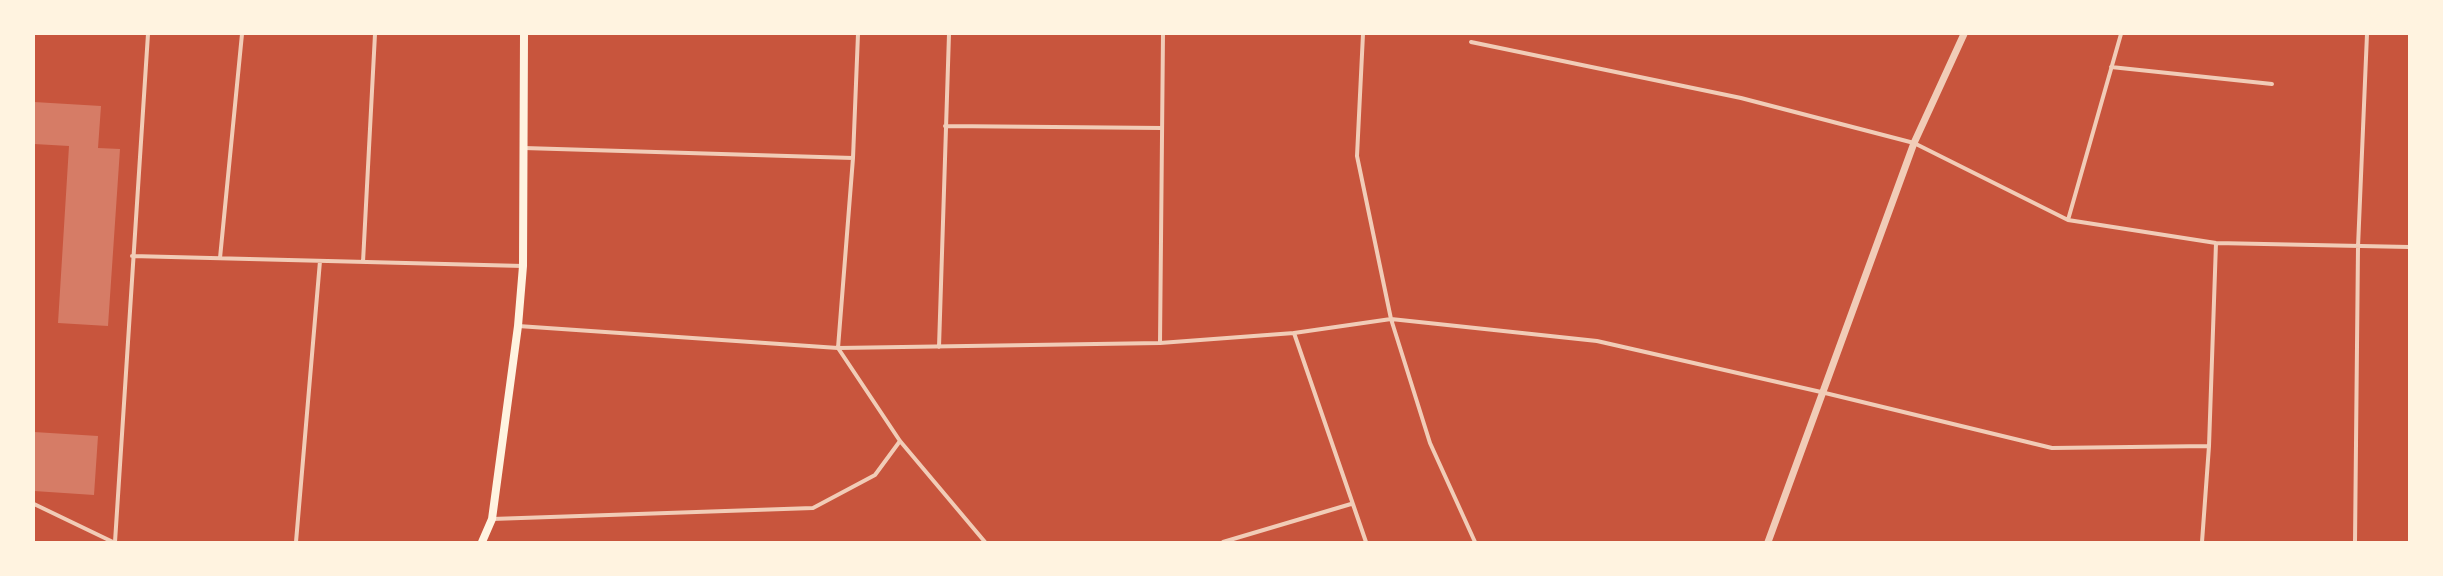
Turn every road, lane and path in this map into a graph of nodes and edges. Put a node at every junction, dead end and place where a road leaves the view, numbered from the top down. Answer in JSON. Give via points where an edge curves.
{"nodes":[{"id":1,"x":148,"y":34,"type":"edge"},
{"id":2,"x":242,"y":34,"type":"edge"},
{"id":3,"x":375,"y":34,"type":"edge"},
{"id":4,"x":524,"y":34,"type":"edge"},
{"id":5,"x":858,"y":34,"type":"edge"},
{"id":6,"x":948,"y":34,"type":"edge"},
{"id":7,"x":1163,"y":34,"type":"edge"},
{"id":8,"x":1363,"y":34,"type":"edge"},
{"id":9,"x":1964,"y":34,"type":"edge"},
{"id":10,"x":2121,"y":34,"type":"edge"},
{"id":11,"x":2367,"y":34,"type":"edge"},
{"id":12,"x":1471,"y":42,"type":"dead end"},
{"id":13,"x":2111,"y":67,"type":"junction"},
{"id":14,"x":2272,"y":84,"type":"dead end"},
{"id":15,"x":945,"y":126,"type":"junction"},
{"id":16,"x":1162,"y":128,"type":"junction"},
{"id":17,"x":1914,"y":143,"type":"junction"},
{"id":18,"x":523,"y":148,"type":"junction"},
{"id":19,"x":853,"y":158,"type":"junction"},
{"id":20,"x":2068,"y":220,"type":"junction"},
{"id":21,"x":2216,"y":243,"type":"junction"},
{"id":22,"x":2358,"y":247,"type":"junction"},
{"id":23,"x":2409,"y":247,"type":"edge"},
{"id":24,"x":132,"y":256,"type":"junction"},
{"id":25,"x":220,"y":258,"type":"junction"},
{"id":26,"x":320,"y":261,"type":"junction"},
{"id":27,"x":363,"y":262,"type":"junction"},
{"id":28,"x":523,"y":266,"type":"junction"},
{"id":29,"x":1391,"y":319,"type":"junction"},
{"id":30,"x":518,"y":326,"type":"junction"},
{"id":31,"x":1294,"y":333,"type":"junction"},
{"id":32,"x":1160,"y":343,"type":"junction"},
{"id":33,"x":939,"y":347,"type":"junction"},
{"id":34,"x":838,"y":348,"type":"junction"},
{"id":35,"x":1821,"y":392,"type":"junction"},
{"id":36,"x":900,"y":441,"type":"junction"},
{"id":37,"x":2208,"y":446,"type":"junction"},
{"id":38,"x":34,"y":504,"type":"edge"},
{"id":39,"x":1351,"y":504,"type":"junction"},
{"id":40,"x":492,"y":519,"type":"junction"},
{"id":41,"x":114,"y":542,"type":"edge"},
{"id":42,"x":296,"y":542,"type":"edge"},
{"id":43,"x":482,"y":542,"type":"edge"},
{"id":44,"x":985,"y":542,"type":"edge"},
{"id":45,"x":1223,"y":542,"type":"edge"},
{"id":46,"x":1366,"y":542,"type":"edge"},
{"id":47,"x":1475,"y":542,"type":"edge"},
{"id":48,"x":1768,"y":542,"type":"edge"},
{"id":49,"x":2202,"y":542,"type":"edge"},
{"id":50,"x":2355,"y":542,"type":"edge"}],
"edges":[{"from":1,"to":24,"type":"street"},
{"from":2,"to":25,"type":"street"},
{"from":3,"to":27,"type":"street"},
{"from":4,"to":18,"type":"main road"},
{"from":5,"to":19,"type":"street"},
{"from":6,"to":15,"type":"street"},
{"from":7,"to":16,"type":"street"},
{"from":8,"to":29,"type":"street","via":[[1357,156]]},
{"from":9,"to":17,"type":"street"},
{"from":10,"to":13,"type":"street"},
{"from":11,"to":22,"type":"street"},
{"from":12,"to":17,"type":"street","via":[[1740,98]]},
{"from":13,"to":14,"type":"street"},
{"from":13,"to":20,"type":"street"},
{"from":15,"to":16,"type":"street"},
{"from":15,"to":33,"type":"street"},
{"from":16,"to":32,"type":"street"},
{"from":17,"to":20,"type":"street"},
{"from":17,"to":35,"type":"street"},
{"from":18,"to":19,"type":"street"},
{"from":18,"to":28,"type":"main road"},
{"from":19,"to":34,"type":"street"},
{"from":20,"to":21,"type":"street"},
{"from":21,"to":22,"type":"street"},
{"from":21,"to":37,"type":"street"},
{"from":22,"to":23,"type":"street"},
{"from":22,"to":50,"type":"street"},
{"from":24,"to":25,"type":"street"},
{"from":24,"to":41,"type":"street"},
{"from":25,"to":26,"type":"street"},
{"from":26,"to":27,"type":"street"},
{"from":26,"to":42,"type":"street"},
{"from":27,"to":28,"type":"street"},
{"from":28,"to":30,"type":"main road"},
{"from":29,"to":31,"type":"street"},
{"from":29,"to":35,"type":"street","via":[[1597,341]]},
{"from":29,"to":47,"type":"street","via":[[1430,443]]},
{"from":30,"to":34,"type":"street"},
{"from":30,"to":40,"type":"main road"},
{"from":31,"to":32,"type":"street"},
{"from":31,"to":39,"type":"street"},
{"from":32,"to":33,"type":"street"},
{"from":33,"to":34,"type":"street"},
{"from":34,"to":36,"type":"street"},
{"from":35,"to":37,"type":"street","via":[[2052,448]]},
{"from":35,"to":48,"type":"street"},
{"from":36,"to":40,"type":"street","via":[[876,475],[813,508]]},
{"from":36,"to":44,"type":"street"},
{"from":37,"to":49,"type":"street"},
{"from":38,"to":41,"type":"street"},
{"from":39,"to":45,"type":"street"},
{"from":39,"to":46,"type":"street"},
{"from":40,"to":43,"type":"main road"}]}
